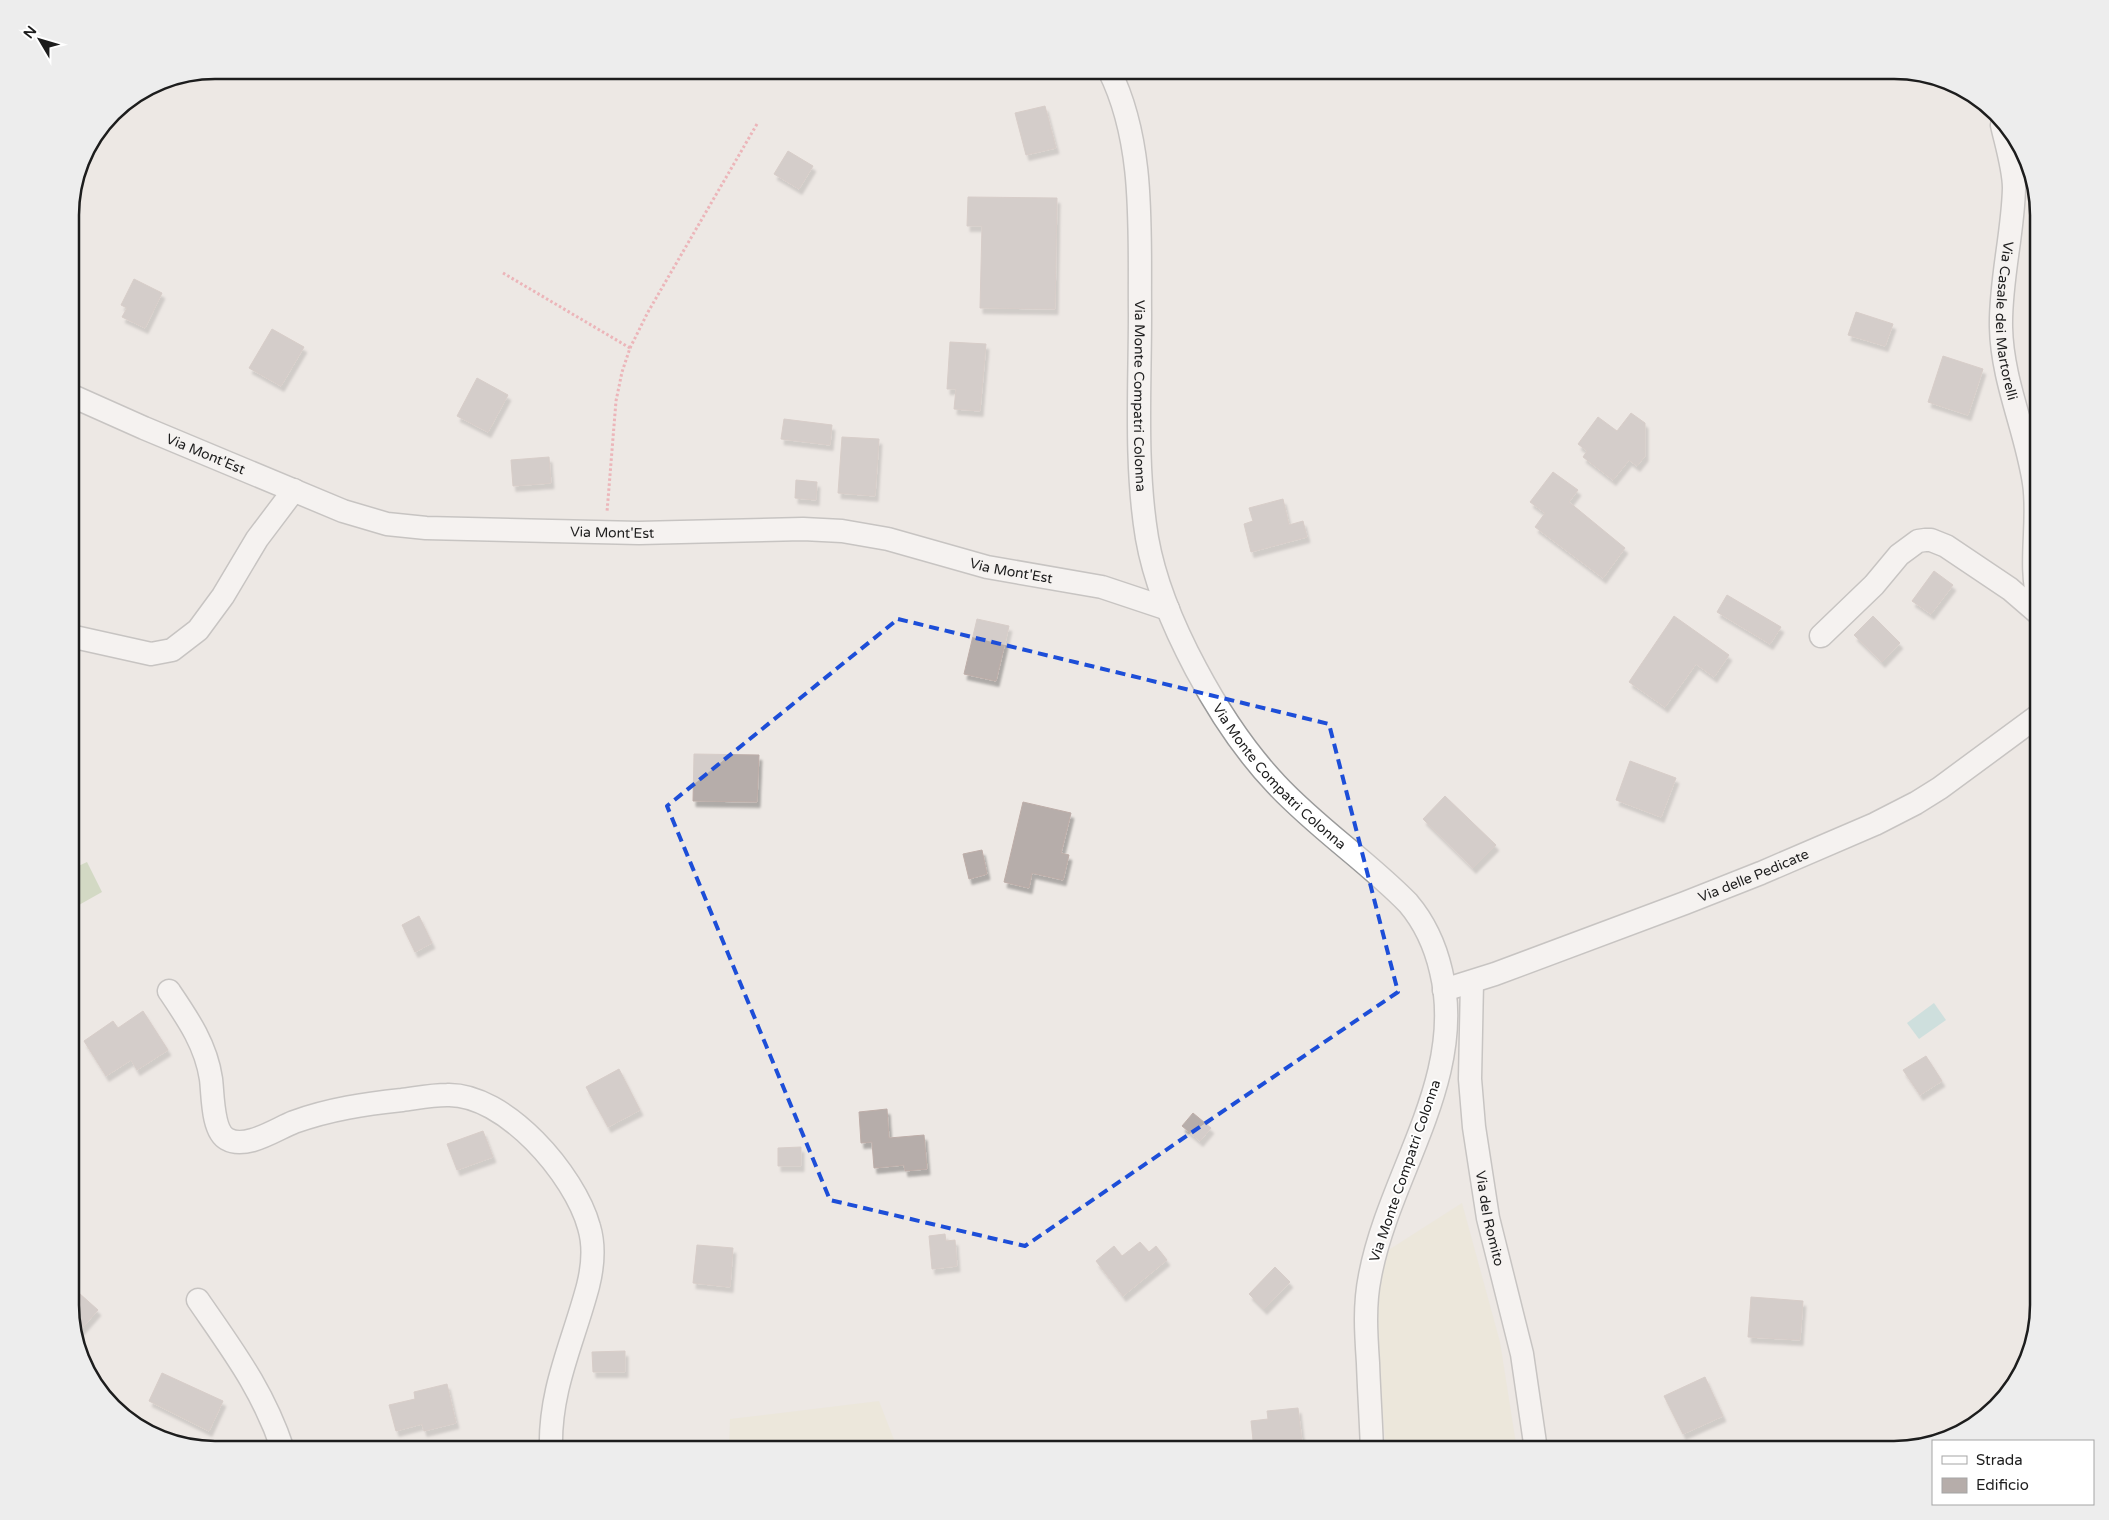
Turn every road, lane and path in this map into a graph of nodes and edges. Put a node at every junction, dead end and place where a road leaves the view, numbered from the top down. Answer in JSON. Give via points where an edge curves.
{"nodes":[{"id":1,"x":1113,"y":79,"type":"edge"},
{"id":2,"x":757,"y":124,"type":"dead end"},
{"id":3,"x":2007,"y":139,"type":"edge"},
{"id":4,"x":2021,"y":178,"type":"edge"},
{"id":5,"x":503,"y":273,"type":"dead end"},
{"id":6,"x":630,"y":348,"type":"junction"},
{"id":7,"x":79,"y":399,"type":"edge"},
{"id":8,"x":2030,"y":460,"type":"edge"},
{"id":9,"x":294,"y":490,"type":"junction"},
{"id":10,"x":605,"y":532,"type":"junction"},
{"id":11,"x":2030,"y":606,"type":"edge"},
{"id":12,"x":1168,"y":609,"type":"junction"},
{"id":13,"x":1822,"y":636,"type":"dead end"},
{"id":14,"x":79,"y":638,"type":"edge"},
{"id":15,"x":2030,"y":722,"type":"edge"},
{"id":16,"x":1472,"y":982,"type":"junction"},
{"id":17,"x":1444,"y":990,"type":"junction"},
{"id":18,"x":169,"y":991,"type":"dead end"},
{"id":19,"x":198,"y":1300,"type":"dead end"},
{"id":20,"x":279,"y":1441,"type":"edge"},
{"id":21,"x":552,"y":1441,"type":"edge"},
{"id":22,"x":1372,"y":1441,"type":"edge"},
{"id":23,"x":1535,"y":1441,"type":"edge"}],
"edges":[{"from":1,"to":12,"type":"street","name":"Via Monte Compatri Colonna","via":[[1126,115],[1135,164],[1139,235],[1141,493],[1150,554]]},
{"from":2,"to":6,"type":"path"},
{"from":3,"to":4,"type":"street","name":"Via Casale dei Martorelli"},
{"from":4,"to":8,"type":"street","name":"Via Casale dei Martorelli","via":[[2002,304],[2002,342],[2006,370]]},
{"from":5,"to":6,"type":"path"},
{"from":6,"to":10,"type":"path","via":[[616,401]]},
{"from":7,"to":9,"type":"street","name":"Via Mont'Est"},
{"from":9,"to":10,"type":"street","name":"Via Mont'Est","via":[[355,515],[402,526]]},
{"from":9,"to":14,"type":"street","via":[[257,539],[204,623],[178,647],[151,654]]},
{"from":10,"to":12,"type":"street","name":"Via Mont'Est","via":[[815,529],[855,533],[987,567],[1102,587]]},
{"from":11,"to":13,"type":"street","via":[[1946,546],[1931,540],[1918,541],[1899,555],[1874,585]]},
{"from":12,"to":17,"type":"street","name":"Via Monte Compatri Colonna","via":[[1208,689],[1256,762],[1295,803],[1397,892],[1422,920],[1435,949]]},
{"from":15,"to":16,"type":"street","name":"Via delle Pedicate","via":[[1940,788],[1875,824],[1692,901]]},
{"from":16,"to":17,"type":"street","name":"Via delle Pedicate"},
{"from":16,"to":23,"type":"street","name":"Via del Romito","via":[[1470,1078],[1474,1127],[1488,1218],[1522,1354]]},
{"from":17,"to":22,"type":"street","name":"Via Monte Compatri Colonna","via":[[1447,1026],[1439,1073],[1382,1232],[1368,1285],[1366,1319]]},
{"from":18,"to":21,"type":"street","via":[[204,1050],[216,1122],[222,1136],[228,1140],[250,1142],[310,1117],[354,1105],[448,1094],[473,1098],[489,1106],[524,1132],[547,1155],[581,1204],[590,1228],[593,1251],[588,1286],[554,1400]]},
{"from":19,"to":20,"type":"street","via":[[259,1391]]}]}
